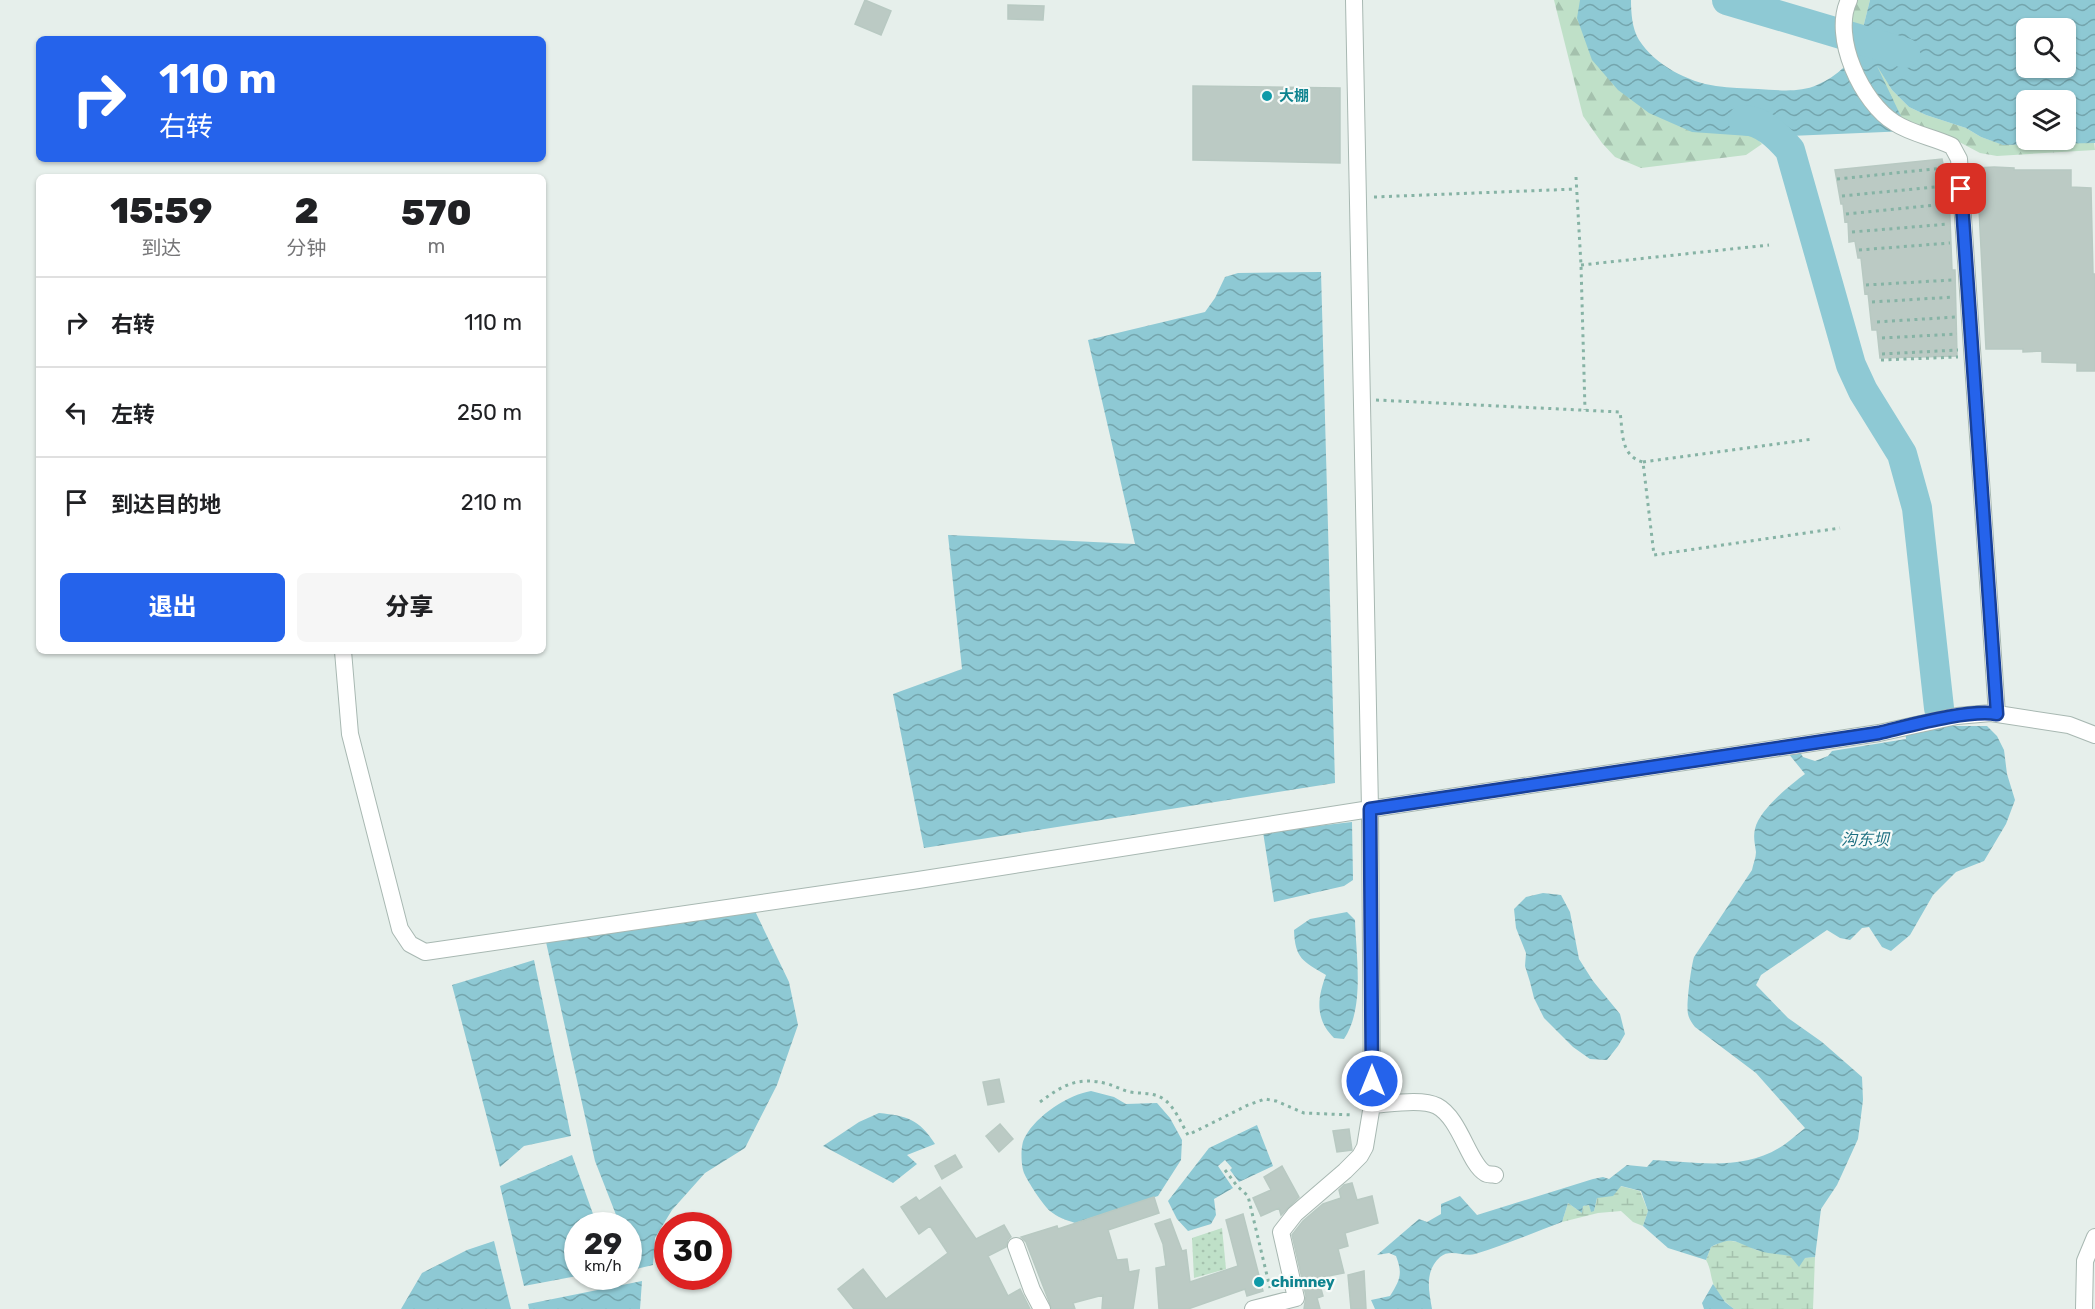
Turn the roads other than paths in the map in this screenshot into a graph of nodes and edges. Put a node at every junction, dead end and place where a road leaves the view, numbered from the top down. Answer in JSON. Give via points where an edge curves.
{"nodes":[{"id":1,"x":1354,"y":0,"type":"edge"},
{"id":2,"x":1849,"y":0,"type":"edge"},
{"id":3,"x":343,"y":654,"type":"edge"},
{"id":4,"x":1997,"y":714,"type":"junction"},
{"id":5,"x":2095,"y":735,"type":"edge"},
{"id":6,"x":1370,"y":809,"type":"junction"},
{"id":7,"x":1371,"y":1110,"type":"junction"},
{"id":8,"x":1495,"y":1175,"type":"dead end"},
{"id":9,"x":2095,"y":1236,"type":"edge"},
{"id":10,"x":1016,"y":1246,"type":"dead end"},
{"id":11,"x":1042,"y":1309,"type":"edge"},
{"id":12,"x":1253,"y":1309,"type":"edge"},
{"id":13,"x":2084,"y":1309,"type":"edge"}],
"edges":[{"from":1,"to":6,"type":"street"},
{"from":2,"to":4,"type":"street","via":[[1843,25],[1845,45],[1869,98],[1894,123],[1952,146],[1959,159]]},
{"from":3,"to":6,"type":"street","via":[[350,734],[400,929],[410,944],[425,952]]},
{"from":4,"to":5,"type":"street","via":[[2069,725]]},
{"from":4,"to":6,"type":"street","via":[[1957,716],[1879,733]]},
{"from":6,"to":7,"type":"street"},
{"from":7,"to":8,"type":"street","via":[[1417,1102],[1436,1105],[1448,1115],[1485,1173]]},
{"from":7,"to":12,"type":"street","via":[[1360,1156],[1295,1214],[1281,1232],[1296,1298]]},
{"from":9,"to":13,"type":"street","via":[[2085,1261]]},
{"from":10,"to":11,"type":"street"}]}
